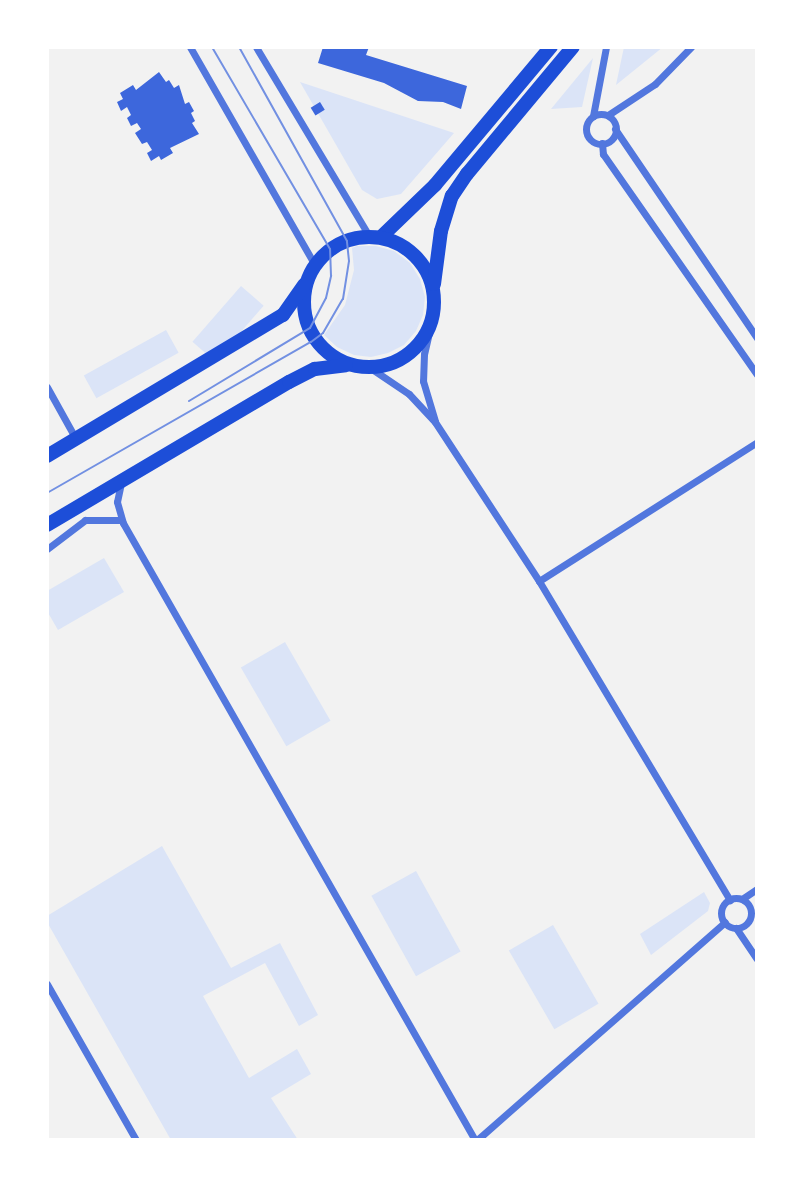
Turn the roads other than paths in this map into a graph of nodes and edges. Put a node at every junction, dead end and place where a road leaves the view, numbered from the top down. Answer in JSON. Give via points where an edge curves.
{"nodes":[{"id":1,"x":190,"y":47,"type":"edge"},
{"id":2,"x":256,"y":47,"type":"edge"},
{"id":3,"x":551,"y":47,"type":"edge"},
{"id":4,"x":573,"y":47,"type":"edge"},
{"id":5,"x":606,"y":47,"type":"edge"},
{"id":6,"x":691,"y":47,"type":"edge"},
{"id":7,"x":593,"y":116,"type":"junction"},
{"id":8,"x":608,"y":116,"type":"junction"},
{"id":9,"x":615,"y":129,"type":"junction"},
{"id":10,"x":602,"y":143,"type":"junction"},
{"id":11,"x":375,"y":237,"type":"junction"},
{"id":12,"x":312,"y":271,"type":"junction"},
{"id":13,"x":433,"y":289,"type":"junction"},
{"id":14,"x":431,"y":324,"type":"junction"},
{"id":15,"x":757,"y":338,"type":"edge"},
{"id":16,"x":354,"y":365,"type":"junction"},
{"id":17,"x":369,"y":367,"type":"junction"},
{"id":18,"x":757,"y":375,"type":"edge"},
{"id":19,"x":47,"y":387,"type":"edge"},
{"id":20,"x":435,"y":422,"type":"junction"},
{"id":21,"x":76,"y":439,"type":"junction"},
{"id":22,"x":757,"y":442,"type":"edge"},
{"id":23,"x":47,"y":456,"type":"edge"},
{"id":24,"x":122,"y":482,"type":"junction"},
{"id":25,"x":75,"y":509,"type":"junction"},
{"id":26,"x":98,"y":519,"type":"junction"},
{"id":27,"x":121,"y":520,"type":"junction"},
{"id":28,"x":47,"y":525,"type":"edge"},
{"id":29,"x":47,"y":549,"type":"edge"},
{"id":30,"x":539,"y":581,"type":"junction"},
{"id":31,"x":757,"y":889,"type":"edge"},
{"id":32,"x":730,"y":900,"type":"junction"},
{"id":33,"x":742,"y":900,"type":"junction"},
{"id":34,"x":754,"y":912,"type":"edge"},
{"id":35,"x":725,"y":922,"type":"junction"},
{"id":36,"x":736,"y":928,"type":"junction"},
{"id":37,"x":757,"y":959,"type":"edge"},
{"id":38,"x":47,"y":984,"type":"edge"},
{"id":39,"x":136,"y":1140,"type":"edge"},
{"id":40,"x":476,"y":1140,"type":"edge"}],
"edges":[{"from":1,"to":12,"type":"street"},
{"from":2,"to":11,"type":"street"},
{"from":3,"to":11,"type":"main road","via":[[441,178]]},
{"from":4,"to":13,"type":"main road","via":[[452,196],[441,231]]},
{"from":5,"to":7,"type":"street"},
{"from":6,"to":8,"type":"street","via":[[655,85]]},
{"from":7,"to":8,"type":"street"},
{"from":7,"to":10,"type":"street","via":[[586,133],[592,141]]},
{"from":8,"to":9,"type":"street"},
{"from":9,"to":10,"type":"street","via":[[610,140]]},
{"from":9,"to":15,"type":"street"},
{"from":10,"to":18,"type":"street","via":[[603,154]]},
{"from":11,"to":12,"type":"main road","via":[[339,244]]},
{"from":11,"to":13,"type":"main road","via":[[400,244],[415,256]]},
{"from":12,"to":16,"type":"main road","via":[[304,307],[310,328],[325,349]]},
{"from":12,"to":21,"type":"main road","via":[[283,315]]},
{"from":13,"to":14,"type":"main road"},
{"from":14,"to":17,"type":"main road","via":[[408,355]]},
{"from":14,"to":20,"type":"street","via":[[423,381]]},
{"from":16,"to":17,"type":"main road"},
{"from":16,"to":24,"type":"main road","via":[[328,365],[307,373]]},
{"from":17,"to":20,"type":"street","via":[[409,394]]},
{"from":19,"to":21,"type":"street"},
{"from":20,"to":30,"type":"street"},
{"from":21,"to":23,"type":"main road"},
{"from":22,"to":30,"type":"street"},
{"from":24,"to":25,"type":"main road"},
{"from":24,"to":27,"type":"street","via":[[117,502]]},
{"from":25,"to":26,"type":"street"},
{"from":25,"to":28,"type":"main road"},
{"from":26,"to":27,"type":"street"},
{"from":26,"to":29,"type":"street","via":[[71,528]]},
{"from":27,"to":40,"type":"street"},
{"from":30,"to":32,"type":"street"},
{"from":31,"to":33,"type":"street"},
{"from":32,"to":33,"type":"street"},
{"from":32,"to":35,"type":"street","via":[[722,913]]},
{"from":33,"to":34,"type":"street"},
{"from":34,"to":36,"type":"street","via":[[746,924]]},
{"from":35,"to":36,"type":"street"},
{"from":35,"to":40,"type":"street"},
{"from":36,"to":37,"type":"street"},
{"from":38,"to":39,"type":"street"}]}
